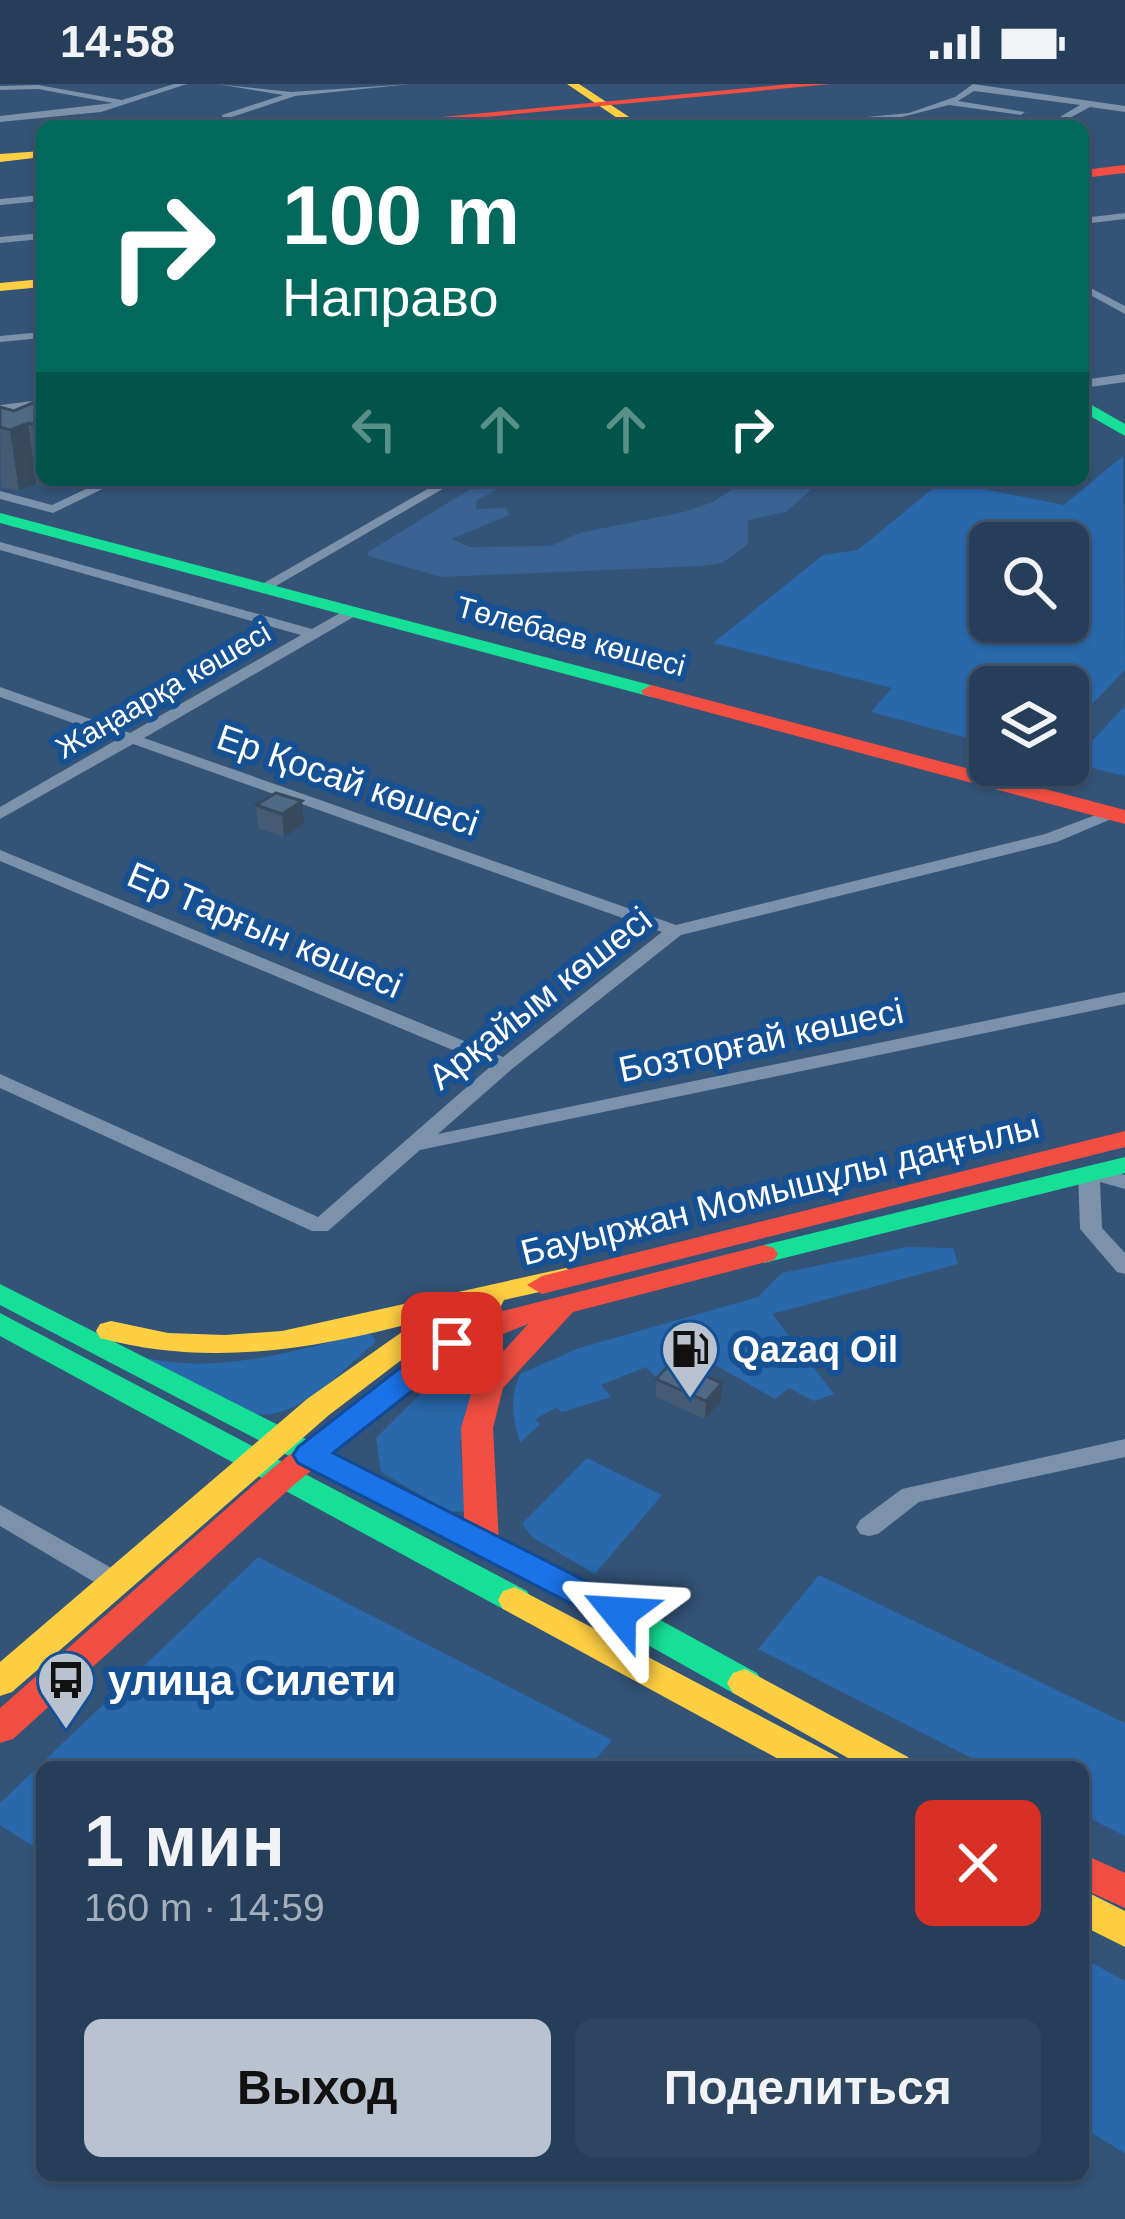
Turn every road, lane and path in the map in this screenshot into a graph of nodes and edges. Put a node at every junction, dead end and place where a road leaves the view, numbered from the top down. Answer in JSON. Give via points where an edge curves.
{"nodes":[{"id":1,"x":183,"y":84,"type":"edge"},
{"id":2,"x":221,"y":84,"type":"edge"},
{"id":3,"x":407,"y":84,"type":"edge"},
{"id":4,"x":572,"y":84,"type":"edge"},
{"id":5,"x":826,"y":84,"type":"edge"},
{"id":6,"x":976,"y":86,"type":"edge"},
{"id":7,"x":0,"y":88,"type":"edge"},
{"id":8,"x":294,"y":94,"type":"junction"},
{"id":9,"x":1125,"y":94,"type":"edge"},
{"id":10,"x":126,"y":102,"type":"junction"},
{"id":11,"x":950,"y":103,"type":"junction"},
{"id":12,"x":604,"y":104,"type":"junction"},
{"id":13,"x":1090,"y":104,"type":"junction"},
{"id":14,"x":1125,"y":109,"type":"edge"},
{"id":15,"x":1021,"y":112,"type":"dead end"},
{"id":16,"x":0,"y":118,"type":"edge"},
{"id":17,"x":230,"y":120,"type":"edge"},
{"id":18,"x":421,"y":120,"type":"edge"},
{"id":19,"x":628,"y":120,"type":"edge"},
{"id":20,"x":842,"y":120,"type":"edge"},
{"id":21,"x":1060,"y":120,"type":"edge"},
{"id":22,"x":36,"y":155,"type":"edge"},
{"id":23,"x":0,"y":158,"type":"edge"},
{"id":24,"x":1125,"y":170,"type":"edge"},
{"id":25,"x":1089,"y":173,"type":"edge"},
{"id":26,"x":36,"y":198,"type":"edge"},
{"id":27,"x":0,"y":202,"type":"edge"},
{"id":28,"x":1123,"y":218,"type":"edge"},
{"id":29,"x":1089,"y":221,"type":"edge"},
{"id":30,"x":36,"y":237,"type":"edge"},
{"id":31,"x":0,"y":240,"type":"edge"},
{"id":32,"x":36,"y":284,"type":"edge"},
{"id":33,"x":0,"y":287,"type":"edge"},
{"id":34,"x":1089,"y":290,"type":"edge"},
{"id":35,"x":1125,"y":311,"type":"edge"},
{"id":36,"x":36,"y":336,"type":"edge"},
{"id":37,"x":0,"y":339,"type":"edge"},
{"id":38,"x":1125,"y":378,"type":"edge"},
{"id":39,"x":1089,"y":383,"type":"edge"},
{"id":40,"x":36,"y":395,"type":"edge"},
{"id":41,"x":0,"y":399,"type":"edge"},
{"id":42,"x":36,"y":405,"type":"edge"},
{"id":43,"x":1089,"y":409,"type":"edge"},
{"id":44,"x":0,"y":410,"type":"edge"},
{"id":45,"x":1125,"y":431,"type":"edge"},
{"id":46,"x":102,"y":486,"type":"edge"},
{"id":47,"x":441,"y":486,"type":"edge"},
{"id":48,"x":0,"y":495,"type":"edge"},
{"id":49,"x":0,"y":518,"type":"edge"},
{"id":50,"x":0,"y":546,"type":"edge"},
{"id":51,"x":264,"y":586,"type":"junction"},
{"id":52,"x":352,"y":612,"type":"junction"},
{"id":53,"x":314,"y":634,"type":"junction"},
{"id":54,"x":0,"y":692,"type":"edge"},
{"id":55,"x":135,"y":740,"type":"junction"},
{"id":56,"x":0,"y":814,"type":"edge"},
{"id":57,"x":1120,"y":816,"type":"edge"},
{"id":58,"x":0,"y":855,"type":"edge"},
{"id":59,"x":675,"y":931,"type":"junction"},
{"id":60,"x":1125,"y":998,"type":"edge"},
{"id":61,"x":505,"y":1065,"type":"junction"},
{"id":62,"x":0,"y":1080,"type":"edge"},
{"id":63,"x":1125,"y":1139,"type":"edge"},
{"id":64,"x":410,"y":1146,"type":"junction"},
{"id":65,"x":1125,"y":1165,"type":"edge"},
{"id":66,"x":1088,"y":1173,"type":"junction"},
{"id":67,"x":1125,"y":1182,"type":"edge"},
{"id":68,"x":1125,"y":1267,"type":"edge"},
{"id":69,"x":0,"y":1289,"type":"edge"},
{"id":70,"x":565,"y":1291,"type":"junction"},
{"id":71,"x":0,"y":1323,"type":"edge"},
{"id":72,"x":279,"y":1439,"type":"junction"},
{"id":73,"x":1125,"y":1448,"type":"edge"},
{"id":74,"x":309,"y":1455,"type":"junction"},
{"id":75,"x":256,"y":1459,"type":"junction"},
{"id":76,"x":285,"y":1474,"type":"junction"},
{"id":77,"x":0,"y":1514,"type":"edge"},
{"id":78,"x":869,"y":1527,"type":"dead end"},
{"id":79,"x":482,"y":1544,"type":"junction"},
{"id":80,"x":115,"y":1582,"type":"junction"},
{"id":81,"x":0,"y":1682,"type":"edge"},
{"id":82,"x":0,"y":1730,"type":"edge"},
{"id":83,"x":814,"y":1761,"type":"edge"},
{"id":84,"x":884,"y":1761,"type":"edge"},
{"id":85,"x":1089,"y":1873,"type":"edge"},
{"id":86,"x":1125,"y":1892,"type":"edge"},
{"id":87,"x":1089,"y":1910,"type":"edge"},
{"id":88,"x":1125,"y":1930,"type":"edge"}],
"edges":[{"from":1,"to":10,"type":"street"},
{"from":2,"to":8,"type":"street"},
{"from":3,"to":8,"type":"street"},
{"from":4,"to":12,"type":"main road"},
{"from":5,"to":12,"type":"main road"},
{"from":6,"to":11,"type":"street"},
{"from":6,"to":13,"type":"street"},
{"from":7,"to":10,"type":"street"},
{"from":8,"to":17,"type":"street"},
{"from":9,"to":13,"type":"street"},
{"from":10,"to":16,"type":"street"},
{"from":11,"to":15,"type":"street"},
{"from":11,"to":20,"type":"street"},
{"from":12,"to":18,"type":"main road"},
{"from":12,"to":19,"type":"main road"},
{"from":13,"to":14,"type":"street"},
{"from":13,"to":21,"type":"street"},
{"from":22,"to":23,"type":"main road"},
{"from":24,"to":25,"type":"main road"},
{"from":26,"to":27,"type":"street"},
{"from":28,"to":29,"type":"street"},
{"from":30,"to":31,"type":"street"},
{"from":32,"to":33,"type":"main road"},
{"from":34,"to":35,"type":"street"},
{"from":36,"to":37,"type":"street"},
{"from":38,"to":39,"type":"street"},
{"from":40,"to":41,"type":"street"},
{"from":42,"to":44,"type":"street"},
{"from":43,"to":45,"type":"main road"},
{"from":46,"to":48,"type":"street","via":[[53,509]]},
{"from":47,"to":51,"type":"street"},
{"from":49,"to":51,"type":"main road","name":"Төлебаев көшесі"},
{"from":50,"to":53,"type":"street"},
{"from":51,"to":52,"type":"main road","name":"Төлебаев көшесі"},
{"from":52,"to":53,"type":"street","name":"Жаңаарқа көшесі"},
{"from":52,"to":57,"type":"main road","name":"Төлебаев көшесі"},
{"from":53,"to":55,"type":"street","name":"Жаңаарқа көшесі"},
{"from":54,"to":55,"type":"street","name":"Ер Қосай көшесі"},
{"from":55,"to":56,"type":"street","name":"Жаңаарқа көшесі"},
{"from":55,"to":59,"type":"street","name":"Ер Қосай көшесі"},
{"from":57,"to":59,"type":"street","name":"Арқайым көшесі"},
{"from":58,"to":61,"type":"street","name":"Ер Тарғын көшесі"},
{"from":59,"to":61,"type":"street","name":"Арқайым көшесі"},
{"from":60,"to":64,"type":"street","name":"Бозторғай көшесі"},
{"from":61,"to":64,"type":"street","name":"Арқайым көшесі"},
{"from":62,"to":64,"type":"street","name":"Арқайым көшесі","via":[[320,1226]]},
{"from":63,"to":70,"type":"main road","name":"Бауыржан Момышұлы даңғылы"},
{"from":65,"to":66,"type":"main road","name":"Бауыржан Момышұлы даңғылы"},
{"from":66,"to":67,"type":"street"},
{"from":66,"to":68,"type":"street","via":[[1090,1229]]},
{"from":66,"to":70,"type":"main road","name":"Бауыржан Момышұлы даңғылы"},
{"from":69,"to":70,"type":"main road","via":[[170,1351],[215,1351],[364,1322],[506,1285]]},
{"from":69,"to":72,"type":"main road"},
{"from":70,"to":72,"type":"main road","name":"Бауыржан Момышұлы даңғылы","via":[[458,1312],[414,1335]]},
{"from":70,"to":74,"type":"main road","name":"Бауыржан Момышұлы даңғылы","via":[[452,1343]]},
{"from":70,"to":79,"type":"main road","via":[[489,1384],[477,1442]]},
{"from":71,"to":75,"type":"main road"},
{"from":72,"to":74,"type":"main road"},
{"from":72,"to":75,"type":"main road","name":"Бауыржан Момышұлы даңғылы"},
{"from":73,"to":78,"type":"street","via":[[911,1495]]},
{"from":74,"to":76,"type":"main road","name":"Бауыржан Момышұлы даңғылы"},
{"from":74,"to":79,"type":"main road"},
{"from":75,"to":76,"type":"main road"},
{"from":75,"to":80,"type":"main road","name":"Бауыржан Момышұлы даңғылы"},
{"from":76,"to":82,"type":"main road","name":"Бауыржан Момышұлы даңғылы"},
{"from":76,"to":83,"type":"main road"},
{"from":77,"to":80,"type":"street"},
{"from":79,"to":84,"type":"main road"},
{"from":80,"to":81,"type":"main road","name":"Бауыржан Момышұлы даңғылы"},
{"from":85,"to":86,"type":"main road"},
{"from":87,"to":88,"type":"main road"}]}
